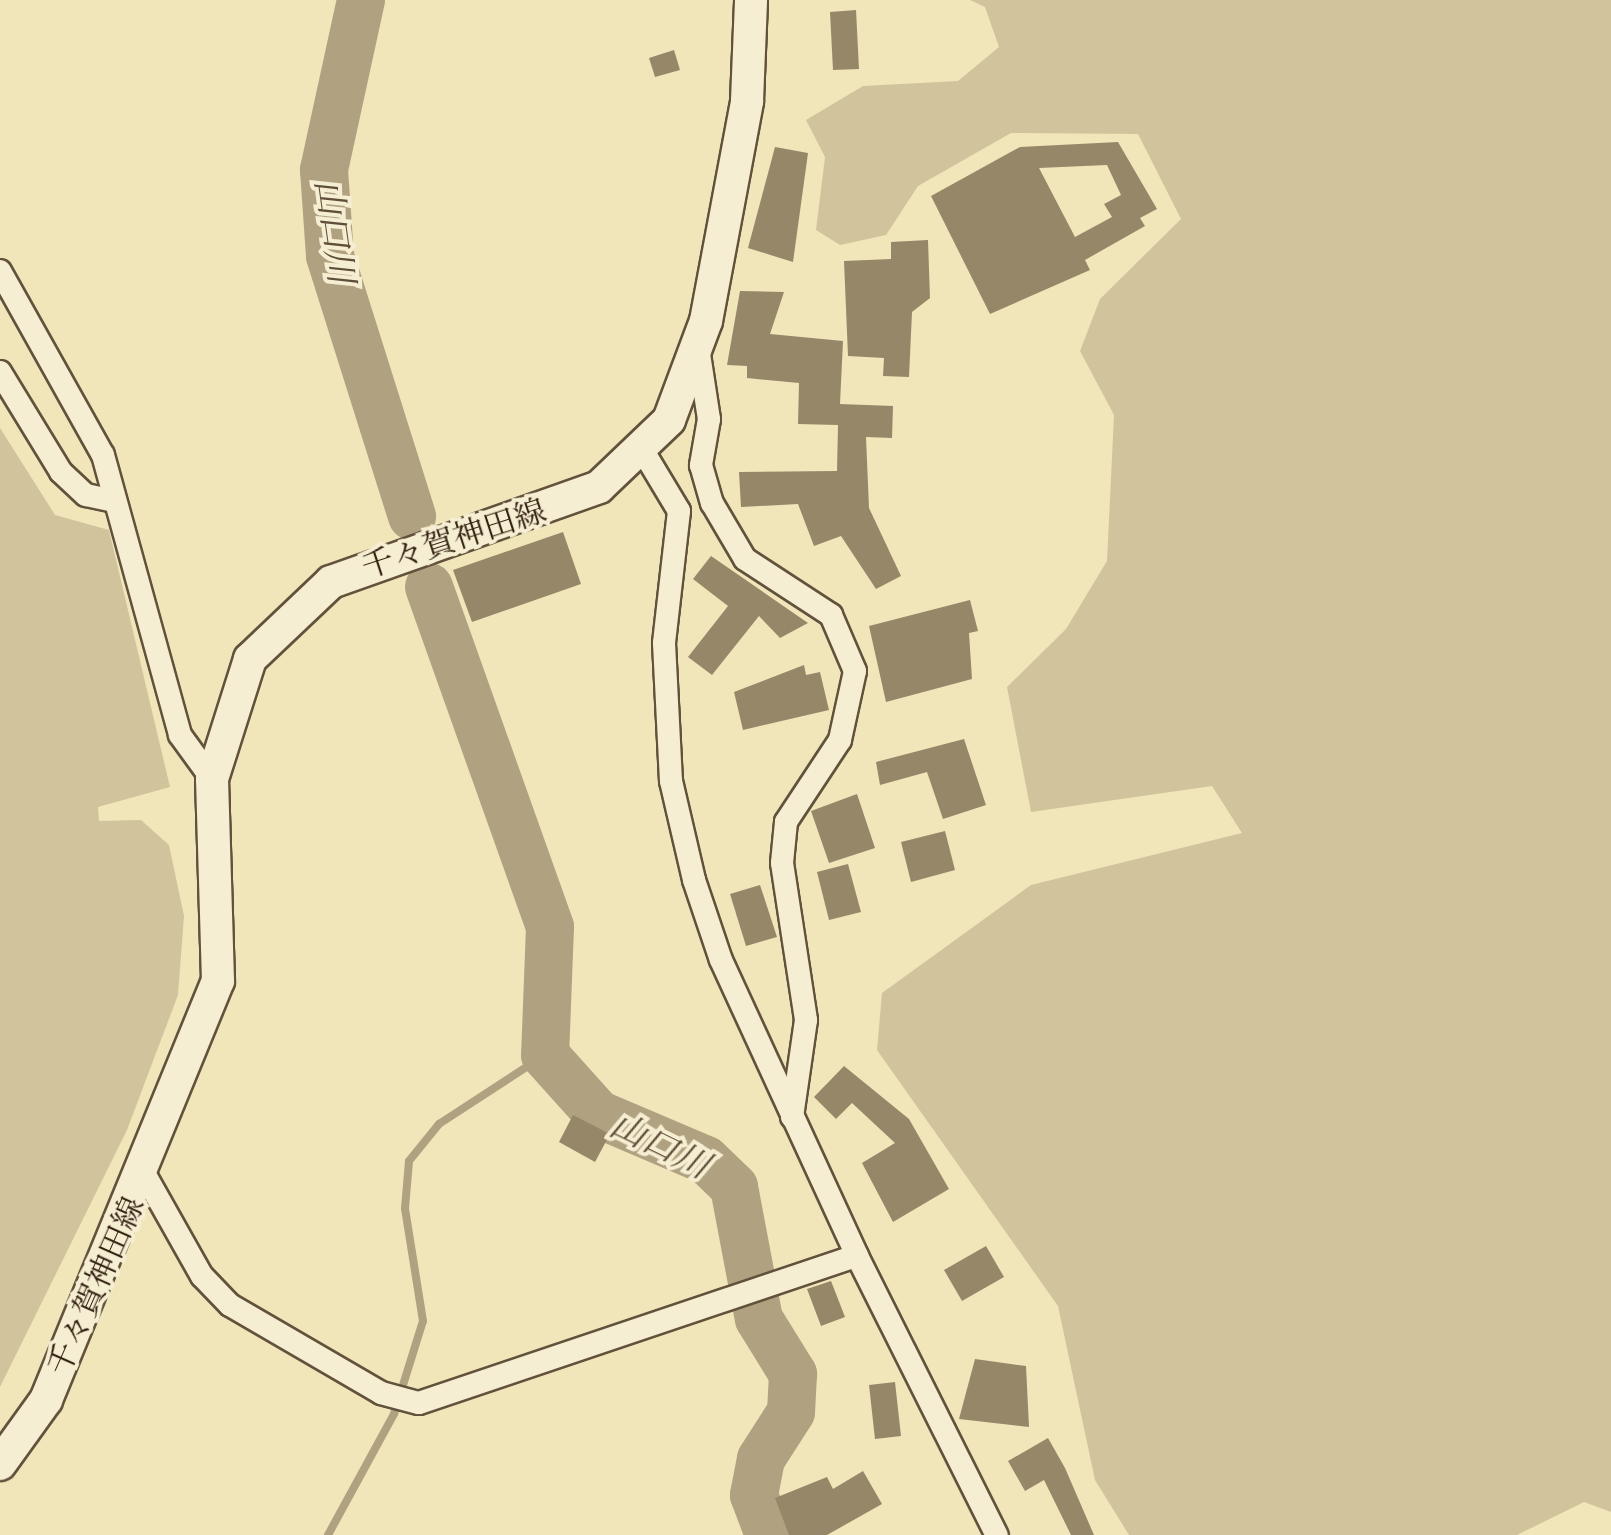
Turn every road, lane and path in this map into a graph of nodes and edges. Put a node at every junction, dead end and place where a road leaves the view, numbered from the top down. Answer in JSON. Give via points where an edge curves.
{"nodes":[{"id":1,"x":751,"y":0,"type":"edge"},
{"id":2,"x":0,"y":271,"type":"edge"},
{"id":3,"x":699,"y":354,"type":"junction"},
{"id":4,"x":0,"y":372,"type":"edge"},
{"id":5,"x":644,"y":451,"type":"junction"},
{"id":6,"x":115,"y":501,"type":"junction"},
{"id":7,"x":212,"y":779,"type":"junction"},
{"id":8,"x":792,"y":1116,"type":"junction"},
{"id":9,"x":145,"y":1175,"type":"junction"},
{"id":10,"x":857,"y":1256,"type":"junction"},
{"id":11,"x":0,"y":1464,"type":"edge"},
{"id":12,"x":997,"y":1535,"type":"edge"}],
"edges":[{"from":1,"to":3,"type":"main road","name":"千々賀神田線","via":[[747,101]]},
{"from":2,"to":6,"type":"street","via":[[81,408]]},
{"from":3,"to":5,"type":"main road","name":"千々賀神田線"},
{"from":3,"to":8,"type":"street","via":[[709,419],[701,465],[712,503],[745,559],[831,614],[856,671],[840,740],[786,822],[782,863],[806,1020]]},
{"from":4,"to":6,"type":"street","via":[[61,472],[86,495]]},
{"from":5,"to":7,"type":"main road","name":"千々賀神田線","via":[[599,487],[542,512],[331,582],[250,659]]},
{"from":5,"to":8,"type":"street","via":[[679,512],[664,642],[671,781],[721,960]]},
{"from":6,"to":7,"type":"street","via":[[180,735]]},
{"from":7,"to":9,"type":"main road","name":"千々賀神田線","via":[[218,981]]},
{"from":8,"to":10,"type":"street"},
{"from":9,"to":10,"type":"street","via":[[202,1276],[230,1305],[381,1394],[420,1402]]},
{"from":9,"to":11,"type":"main road","name":"千々賀神田線","via":[[46,1400]]},
{"from":10,"to":12,"type":"street"}]}
